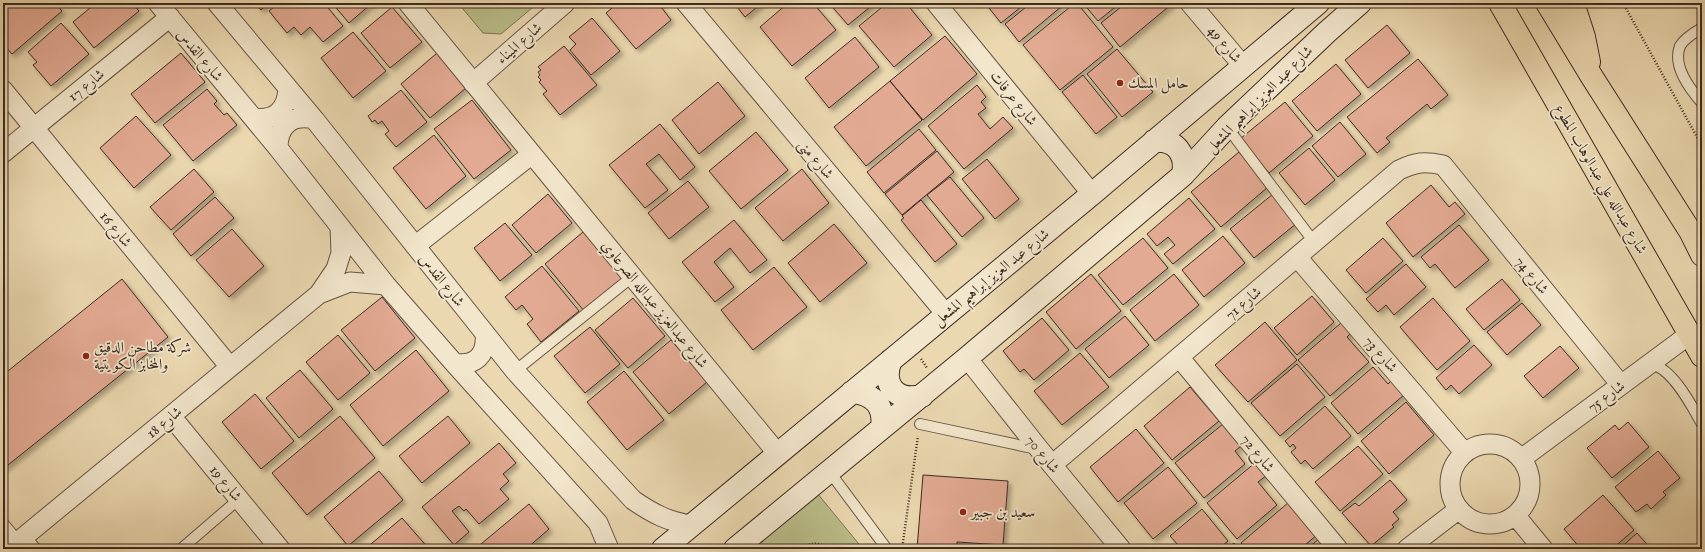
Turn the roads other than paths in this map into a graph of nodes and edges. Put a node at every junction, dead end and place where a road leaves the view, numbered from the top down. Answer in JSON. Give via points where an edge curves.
{"nodes":[{"id":1,"x":158,"y":3,"type":"edge"},
{"id":2,"x":217,"y":3,"type":"edge"},
{"id":3,"x":408,"y":3,"type":"edge"},
{"id":4,"x":564,"y":3,"type":"edge"},
{"id":5,"x":686,"y":3,"type":"edge"},
{"id":6,"x":936,"y":3,"type":"edge"},
{"id":7,"x":1190,"y":3,"type":"edge"},
{"id":8,"x":1318,"y":3,"type":"edge"},
{"id":9,"x":1360,"y":3,"type":"edge"},
{"id":10,"x":1500,"y":3,"type":"edge"},
{"id":11,"x":1547,"y":3,"type":"edge"},
{"id":12,"x":1574,"y":3,"type":"edge"},
{"id":13,"x":170,"y":17,"type":"junction"},
{"id":14,"x":1702,"y":28,"type":"edge"},
{"id":15,"x":1244,"y":67,"type":"junction"},
{"id":16,"x":1592,"y":77,"type":"junction"},
{"id":17,"x":473,"y":83,"type":"junction"},
{"id":18,"x":288,"y":88,"type":"junction"},
{"id":19,"x":3,"y":90,"type":"edge"},
{"id":20,"x":1702,"y":103,"type":"edge"},
{"id":21,"x":253,"y":118,"type":"junction"},
{"id":22,"x":314,"y":119,"type":"junction"},
{"id":23,"x":34,"y":127,"type":"junction"},
{"id":24,"x":1227,"y":127,"type":"junction"},
{"id":25,"x":1154,"y":141,"type":"junction"},
{"id":26,"x":278,"y":148,"type":"junction"},
{"id":27,"x":3,"y":153,"type":"edge"},
{"id":28,"x":532,"y":154,"type":"junction"},
{"id":29,"x":1443,"y":165,"type":"joint"},
{"id":30,"x":1183,"y":175,"type":"junction"},
{"id":31,"x":1092,"y":194,"type":"junction"},
{"id":32,"x":340,"y":227,"type":"junction"},
{"id":33,"x":1314,"y":242,"type":"junction"},
{"id":34,"x":415,"y":246,"type":"junction"},
{"id":35,"x":1702,"y":255,"type":"edge"},
{"id":36,"x":1297,"y":257,"type":"junction"},
{"id":37,"x":632,"y":277,"type":"junction"},
{"id":38,"x":386,"y":285,"type":"junction"},
{"id":39,"x":319,"y":294,"type":"junction"},
{"id":40,"x":946,"y":314,"type":"junction"},
{"id":41,"x":485,"y":334,"type":"junction"},
{"id":42,"x":1690,"y":334,"type":"junction"},
{"id":43,"x":1702,"y":356,"type":"edge"},
{"id":44,"x":1179,"y":357,"type":"junction"},
{"id":45,"x":968,"y":358,"type":"junction"},
{"id":46,"x":890,"y":360,"type":"junction"},
{"id":47,"x":454,"y":363,"type":"junction"},
{"id":48,"x":1649,"y":365,"type":"junction"},
{"id":49,"x":230,"y":367,"type":"junction"},
{"id":50,"x":515,"y":371,"type":"junction"},
{"id":51,"x":1621,"y":385,"type":"junction"},
{"id":52,"x":930,"y":389,"type":"junction"},
{"id":53,"x":852,"y":392,"type":"junction"},
{"id":54,"x":171,"y":416,"type":"junction"},
{"id":55,"x":920,"y":424,"type":"road end"},
{"id":56,"x":1702,"y":424,"type":"edge"},
{"id":57,"x":882,"y":428,"type":"junction"},
{"id":58,"x":1039,"y":449,"type":"junction"},
{"id":59,"x":1464,"y":452,"type":"junction"},
{"id":60,"x":778,"y":454,"type":"junction"},
{"id":61,"x":1521,"y":459,"type":"junction"},
{"id":62,"x":1052,"y":465,"type":"junction"},
{"id":63,"x":829,"y":471,"type":"junction"},
{"id":64,"x":239,"y":499,"type":"junction"},
{"id":65,"x":1458,"y":509,"type":"junction"},
{"id":66,"x":1515,"y":515,"type":"junction"},
{"id":67,"x":3,"y":522,"type":"edge"},
{"id":68,"x":692,"y":525,"type":"junction"},
{"id":69,"x":17,"y":546,"type":"edge"},
{"id":70,"x":181,"y":549,"type":"edge"},
{"id":71,"x":280,"y":549,"type":"edge"},
{"id":72,"x":609,"y":549,"type":"edge"},
{"id":73,"x":663,"y":549,"type":"edge"},
{"id":74,"x":735,"y":549,"type":"edge"},
{"id":75,"x":887,"y":549,"type":"edge"},
{"id":76,"x":1121,"y":549,"type":"edge"},
{"id":77,"x":1338,"y":549,"type":"edge"},
{"id":78,"x":1407,"y":549,"type":"edge"},
{"id":79,"x":1543,"y":549,"type":"edge"}],
"edges":[{"from":1,"to":13,"type":"street","name":"شارع القدس"},
{"from":2,"to":18,"type":"street","name":"شارع القدس"},
{"from":3,"to":17,"type":"street","name":"شارع عبدالعزيز عبدالله الصرعاوي"},
{"from":4,"to":17,"type":"street","name":"شارع الميناء"},
{"from":5,"to":40,"type":"street","name":"شارع منى"},
{"from":6,"to":31,"type":"street","name":"شارع عرفات"},
{"from":7,"to":15,"type":"street","name":"شارع 49"},
{"from":8,"to":15,"type":"main road","name":"شارع عبد العزيز إبراهيم المشعل"},
{"from":9,"to":24,"type":"main road","name":"شارع عبد العزيز إبراهيم المشعل"},
{"from":10,"to":42,"type":"main road","name":"شارع عبدالله علي عبدالوهاب المطوع"},
{"from":11,"to":16,"type":"main road"},
{"from":12,"to":16,"type":"main road"},
{"from":13,"to":21,"type":"street","name":"شارع القدس"},
{"from":13,"to":23,"type":"street","name":"شارع 17"},
{"from":14,"to":20,"type":"lane","via":[[1681,46],[1677,60],[1688,87]]},
{"from":15,"to":25,"type":"main road","name":"شارع عبد العزيز إبراهيم المشعل"},
{"from":16,"to":35,"type":"main road"},
{"from":17,"to":28,"type":"street","name":"شارع عبدالعزيز عبدالله الصرعاوي"},
{"from":18,"to":21,"type":"street","via":[[284,106],[279,112],[267,118]]},
{"from":18,"to":22,"type":"street","name":"شارع القدس"},
{"from":19,"to":23,"type":"street","name":"شارع 16"},
{"from":21,"to":26,"type":"street","name":"شارع القدس"},
{"from":22,"to":26,"type":"street","via":[[305,117],[287,123],[281,130]]},
{"from":22,"to":34,"type":"street","name":"شارع القدس"},
{"from":23,"to":27,"type":"street","name":"شارع 17"},
{"from":23,"to":49,"type":"street","name":"شارع 16"},
{"from":24,"to":30,"type":"main road","name":"شارع عبد العزيز إبراهيم المشعل"},
{"from":24,"to":33,"type":"lane"},
{"from":25,"to":30,"type":"main road","via":[[1171,143],[1178,149],[1185,166]]},
{"from":25,"to":31,"type":"main road","name":"شارع عبد العزيز إبراهيم المشعل"},
{"from":26,"to":32,"type":"street","name":"شارع القدس"},
{"from":28,"to":34,"type":"street"},
{"from":28,"to":37,"type":"street","name":"شارع عبدالعزيز عبدالله الصرعاوي"},
{"from":29,"to":33,"type":"street","name":"شارع 71","via":[[1420,162],[1399,170]]},
{"from":29,"to":51,"type":"street","name":"شارع 74"},
{"from":30,"to":45,"type":"main road","name":"شارع عبد العزيز إبراهيم المشعل"},
{"from":31,"to":40,"type":"main road","name":"شارع عبد العزيز إبراهيم المشعل"},
{"from":32,"to":38,"type":"street","name":"شارع القدس"},
{"from":32,"to":39,"type":"street","name":"شارع 18","via":[[341,252],[336,268]]},
{"from":33,"to":36,"type":"street","name":"شارع 71"},
{"from":34,"to":41,"type":"street","name":"شارع القدس"},
{"from":36,"to":44,"type":"street","name":"شارع 71"},
{"from":36,"to":59,"type":"street","name":"شارع 73"},
{"from":37,"to":50,"type":"lane"},
{"from":37,"to":60,"type":"street","name":"شارع عبدالعزيز عبدالله الصرعاوي"},
{"from":38,"to":39,"type":"street","name":"شارع 18","via":[[350,282]]},
{"from":38,"to":47,"type":"street","name":"شارع القدس"},
{"from":39,"to":49,"type":"street","name":"شارع 18"},
{"from":40,"to":46,"type":"main road","name":"شارع عبد العزيز إبراهيم المشعل"},
{"from":41,"to":47,"type":"street","via":[[484,351],[478,358],[471,363]]},
{"from":41,"to":50,"type":"street","name":"شارع القدس"},
{"from":42,"to":43,"type":"main road","name":"شارع عبدالله علي عبدالوهاب المطوع"},
{"from":42,"to":48,"type":"street","name":"شارع 75"},
{"from":44,"to":62,"type":"street","name":"شارع 71"},
{"from":44,"to":77,"type":"street","name":"شارع 72"},
{"from":45,"to":52,"type":"main road","name":"شارع عبد العزيز إبراهيم المشعل"},
{"from":45,"to":58,"type":"street","name":"شارع 70"},
{"from":46,"to":52,"type":"main road","via":[[887,370],[888,381],[893,390],[902,396],[912,398]]},
{"from":46,"to":53,"type":"main road","name":"شارع عبد العزيز إبراهيم المشعل"},
{"from":47,"to":72,"type":"street","name":"شارع القدس","via":[[598,524]]},
{"from":48,"to":51,"type":"street","name":"شارع 75"},
{"from":48,"to":56,"type":"lane","via":[[1654,364],[1668,374],[1687,397]]},
{"from":49,"to":54,"type":"street","name":"شارع 18"},
{"from":50,"to":68,"type":"street","name":"شارع القدس","via":[[633,500],[665,520]]},
{"from":51,"to":61,"type":"street","name":"شارع 75"},
{"from":52,"to":57,"type":"main road","name":"شارع عبد العزيز إبراهيم المشعل"},
{"from":53,"to":57,"type":"main road","via":[[870,396],[877,402],[882,410]]},
{"from":53,"to":60,"type":"main road","name":"شارع عبد العزيز إبراهيم المشعل"},
{"from":54,"to":64,"type":"street","name":"شارع 19"},
{"from":54,"to":69,"type":"street","name":"شارع 18"},
{"from":55,"to":58,"type":"lane"},
{"from":57,"to":63,"type":"main road","name":"شارع عبد العزيز إبراهيم المشعل"},
{"from":58,"to":62,"type":"street","name":"شارع 70"},
{"from":59,"to":61,"type":"street","via":[[1478,445],[1494,444],[1509,448]]},
{"from":59,"to":65,"type":"street","via":[[1454,464],[1450,479],[1451,495]]},
{"from":60,"to":68,"type":"main road","name":"شارع عبد العزيز إبراهيم المشعل"},
{"from":61,"to":66,"type":"street","via":[[1528,472],[1530,488],[1525,503]]},
{"from":62,"to":76,"type":"street","name":"شارع 70"},
{"from":63,"to":74,"type":"main road","name":"شارع عبد العزيز إبراهيم المشعل"},
{"from":63,"to":75,"type":"lane"},
{"from":64,"to":70,"type":"lane"},
{"from":64,"to":71,"type":"street","name":"شارع 19"},
{"from":65,"to":66,"type":"street","via":[[1471,519],[1486,524],[1501,522]]},
{"from":65,"to":78,"type":"street"},
{"from":66,"to":79,"type":"street"},
{"from":67,"to":69,"type":"lane"},
{"from":68,"to":73,"type":"main road","name":"شارع عبد العزيز إبراهيم المشعل"}]}
